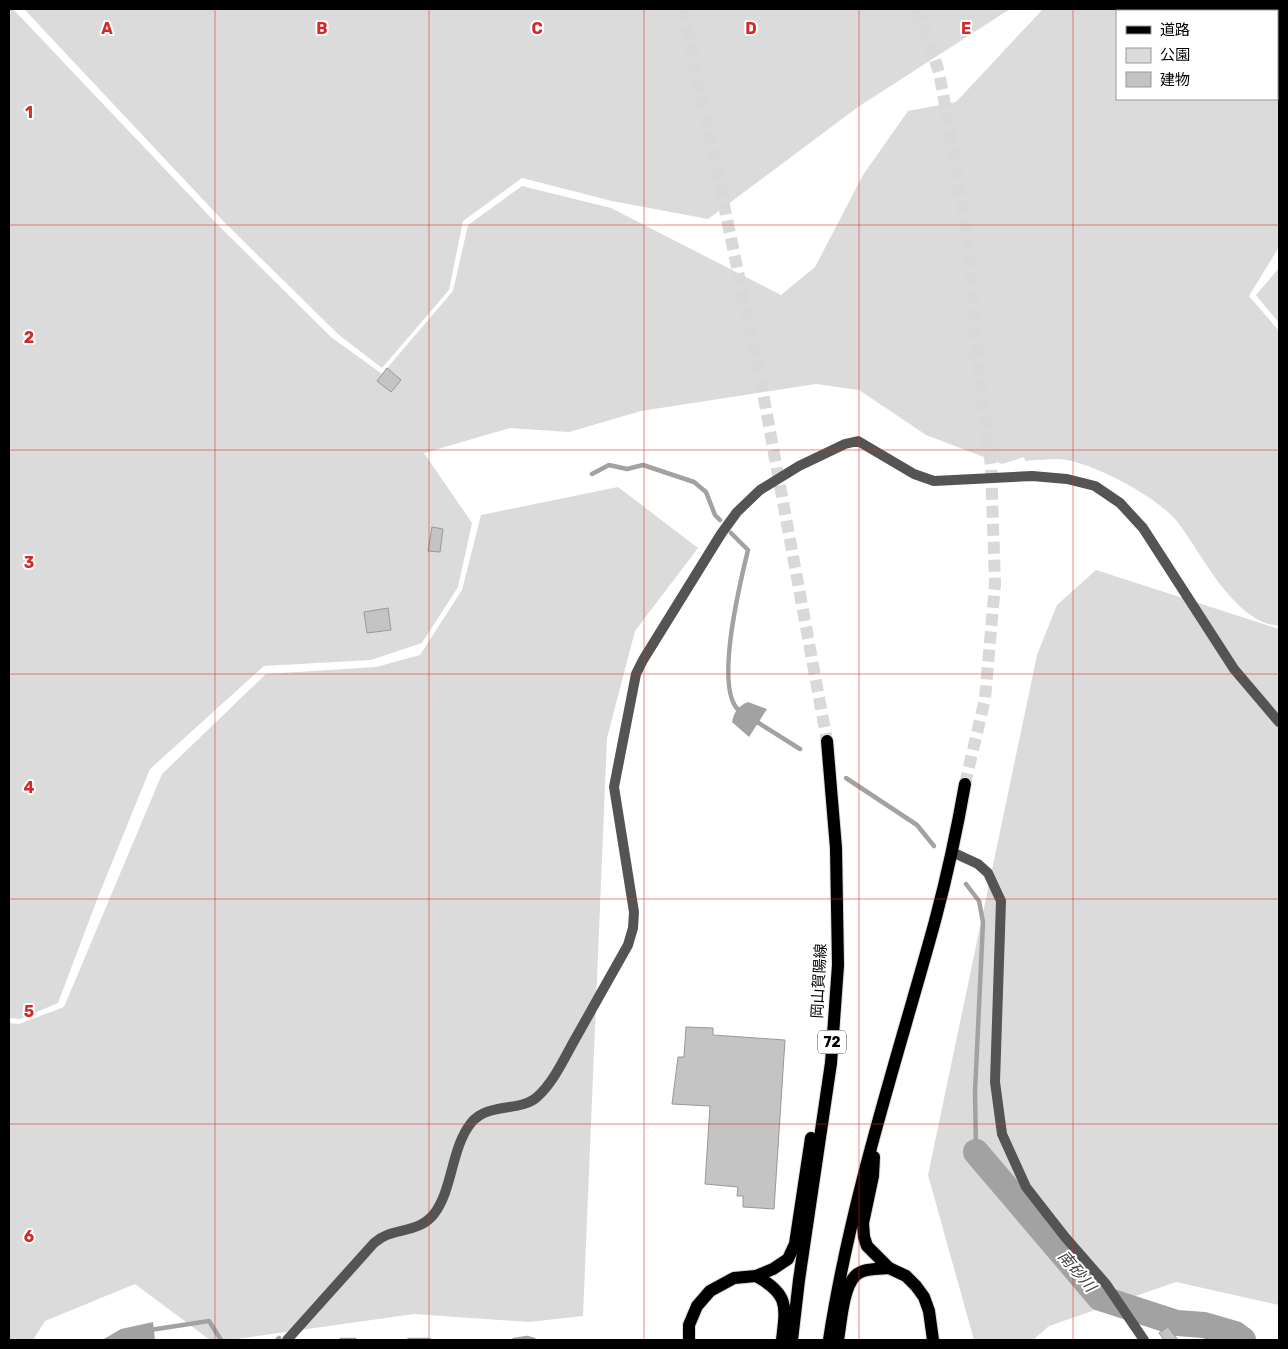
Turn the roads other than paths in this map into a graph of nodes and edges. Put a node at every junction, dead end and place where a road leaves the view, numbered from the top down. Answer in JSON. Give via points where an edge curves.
{"nodes":[{"id":1,"x":1279,"y":722,"type":"edge"},
{"id":2,"x":827,"y":741,"type":"tunnel mouth"},
{"id":3,"x":966,"y":784,"type":"tunnel mouth"},
{"id":4,"x":952,"y":852,"type":"junction"},
{"id":5,"x":826,"y":1098,"type":"junction"},
{"id":6,"x":875,"y":1135,"type":"junction"},
{"id":7,"x":889,"y":1268,"type":"junction"},
{"id":8,"x":756,"y":1276,"type":"junction"},
{"id":9,"x":287,"y":1340,"type":"edge"},
{"id":10,"x":689,"y":1340,"type":"edge"},
{"id":11,"x":782,"y":1340,"type":"edge"},
{"id":12,"x":792,"y":1340,"type":"edge"},
{"id":13,"x":829,"y":1340,"type":"edge"},
{"id":14,"x":838,"y":1340,"type":"edge"},
{"id":15,"x":933,"y":1340,"type":"edge"},
{"id":16,"x":1144,"y":1340,"type":"edge"}],
"edges":[{"from":1,"to":9,"type":"street","via":[[1234,669],[1143,528],[1120,503],[1095,486],[1067,478],[1032,476],[934,481],[914,474],[858,441],[799,466],[760,490],[737,512],[721,534],[636,674],[614,787],[634,912],[628,945],[546,1088],[535,1099],[491,1110],[471,1122],[461,1141],[440,1205],[433,1215],[423,1224],[382,1236],[374,1242]]},
{"from":2,"to":5,"type":"main road","name":"岡山賀陽線","number":"72","via":[[836,848],[838,965]]},
{"from":3,"to":4,"type":"main road"},
{"from":4,"to":6,"type":"main road"},
{"from":4,"to":16,"type":"street","via":[[978,864],[988,873],[1001,901],[995,1082],[1002,1134],[1026,1187],[1106,1284]]},
{"from":5,"to":8,"type":"main road","via":[[813,1127],[795,1244],[788,1259]]},
{"from":5,"to":12,"type":"main road","name":"岡山賀陽線","number":"72"},
{"from":6,"to":7,"type":"main road","via":[[864,1238],[867,1246]]},
{"from":6,"to":13,"type":"main road","via":[[835,1300]]},
{"from":7,"to":14,"type":"main road","via":[[864,1271],[855,1276],[845,1296]]},
{"from":7,"to":15,"type":"main road","via":[[906,1276],[924,1297]]},
{"from":8,"to":10,"type":"main road","via":[[734,1278],[710,1291],[697,1306],[688,1325]]},
{"from":8,"to":11,"type":"main road","via":[[772,1284],[780,1293],[784,1303]]}]}
